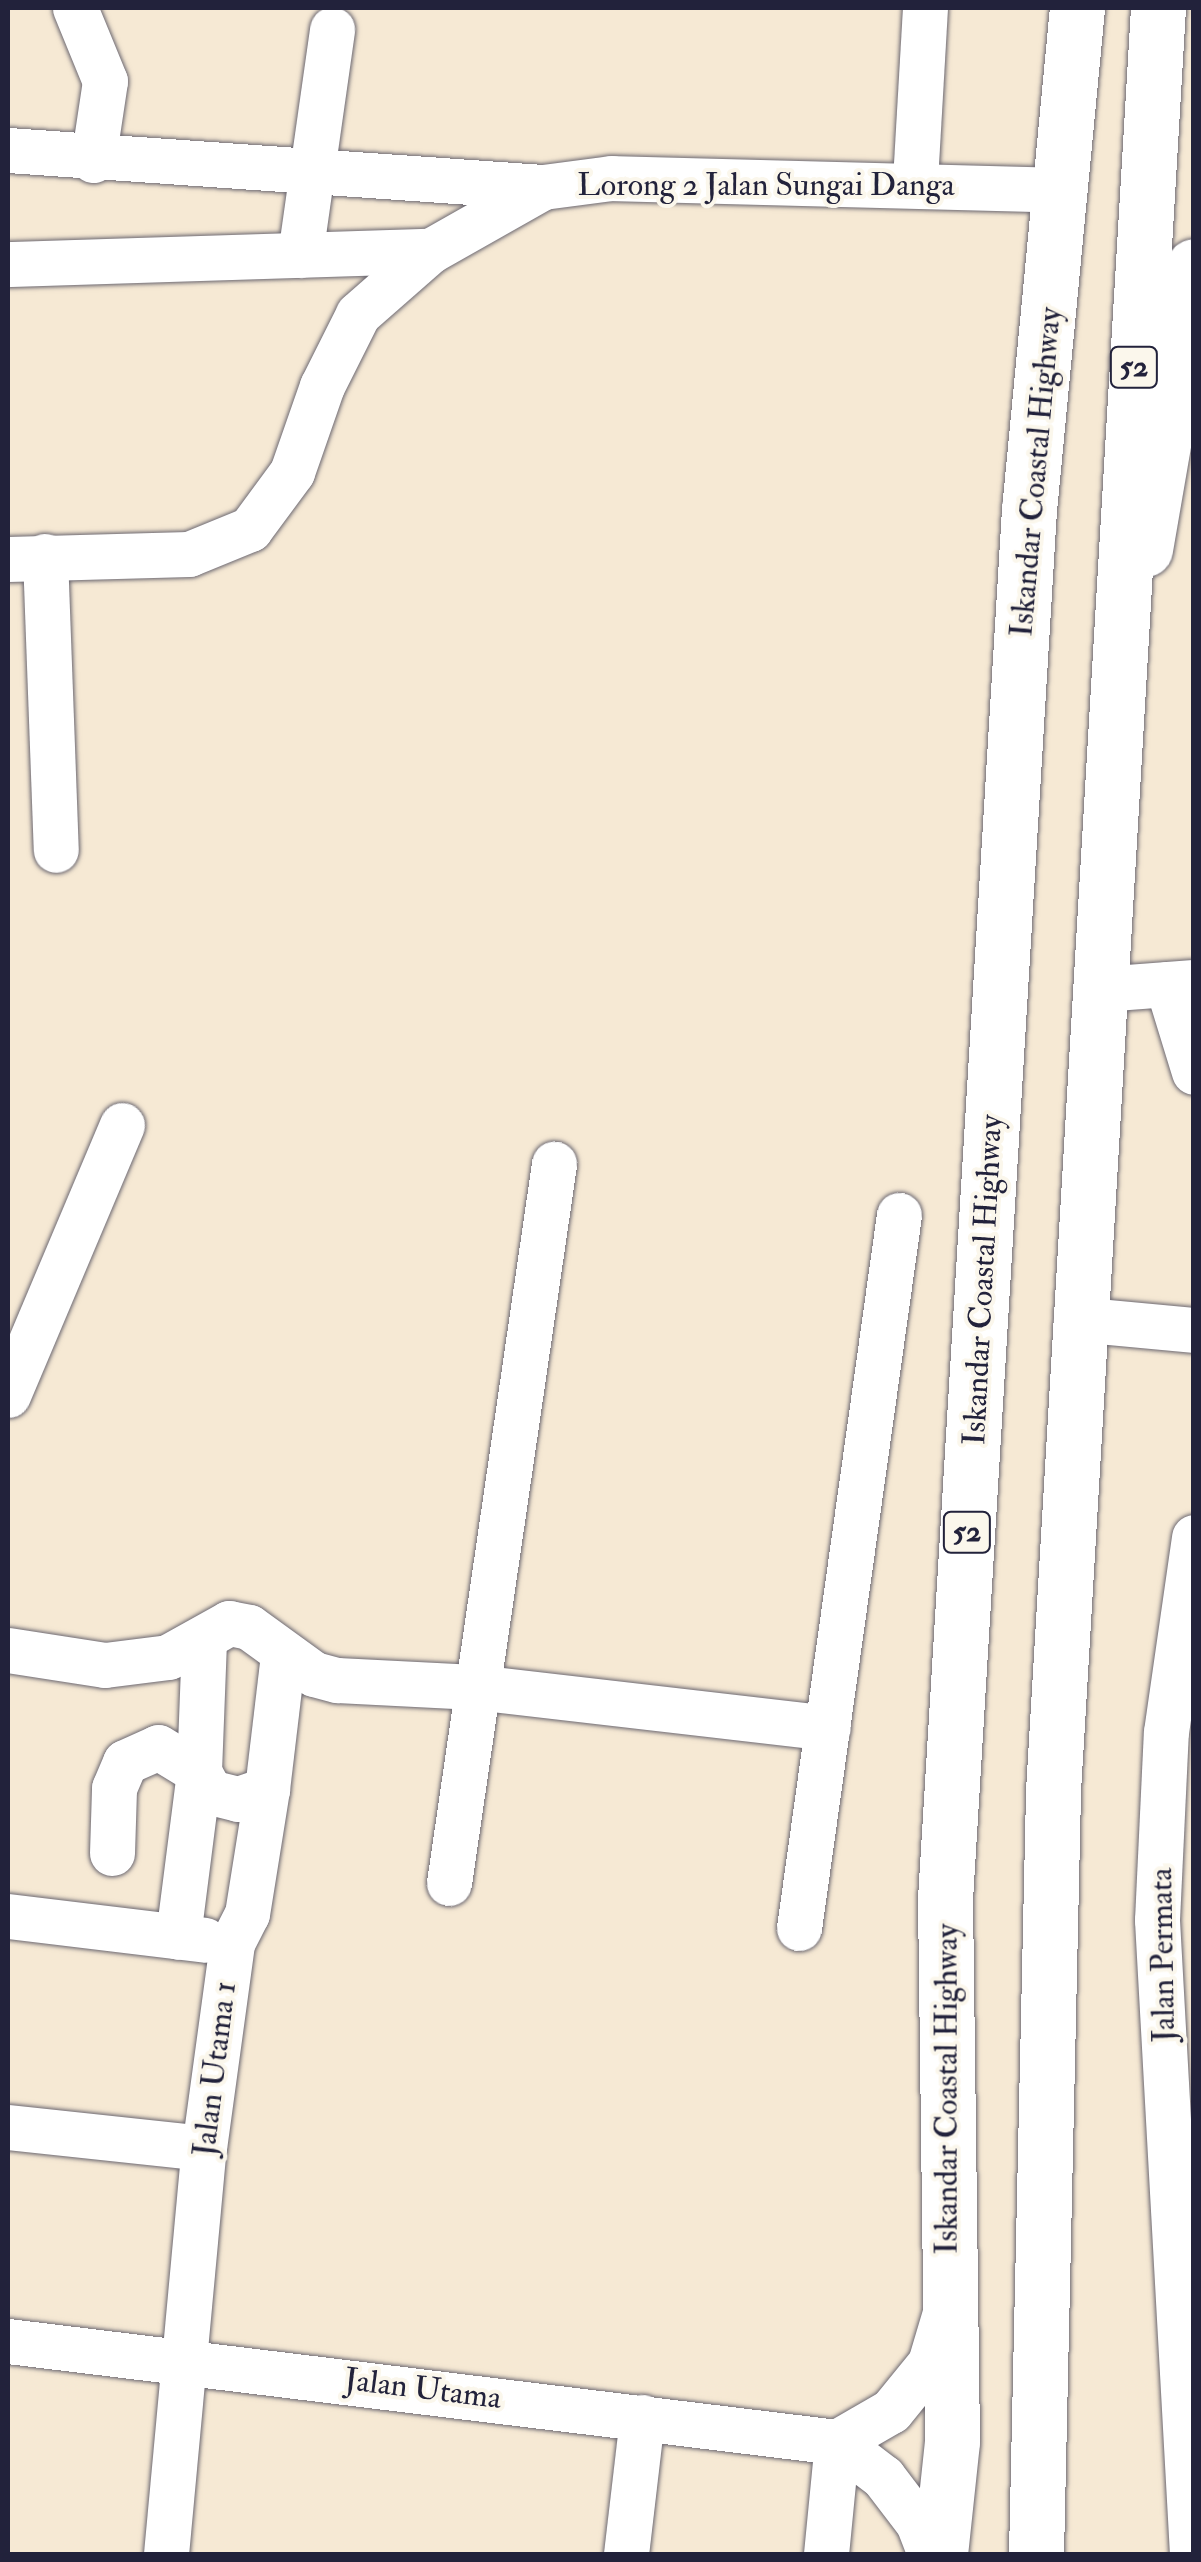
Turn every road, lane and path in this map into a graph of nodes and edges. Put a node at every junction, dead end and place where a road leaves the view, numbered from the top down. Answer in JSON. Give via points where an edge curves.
{"nodes":[{"id":1,"x":75,"y":8,"type":"edge"},
{"id":2,"x":926,"y":8,"type":"edge"},
{"id":3,"x":1065,"y":8,"type":"edge"},
{"id":4,"x":1077,"y":8,"type":"edge"},
{"id":5,"x":1158,"y":8,"type":"edge"},
{"id":6,"x":332,"y":30,"type":"dead end"},
{"id":7,"x":1068,"y":98,"type":"junction"},
{"id":8,"x":8,"y":150,"type":"edge"},
{"id":9,"x":92,"y":160,"type":"junction"},
{"id":10,"x":308,"y":173,"type":"junction"},
{"id":11,"x":915,"y":182,"type":"junction"},
{"id":12,"x":543,"y":187,"type":"junction"},
{"id":13,"x":1061,"y":190,"type":"junction"},
{"id":14,"x":430,"y":250,"type":"junction"},
{"id":15,"x":300,"y":254,"type":"junction"},
{"id":16,"x":8,"y":264,"type":"edge"},
{"id":17,"x":1194,"y":266,"type":"edge"},
{"id":18,"x":26,"y":558,"type":"edge"},
{"id":19,"x":1115,"y":726,"type":"junction"},
{"id":20,"x":56,"y":850,"type":"dead end"},
{"id":21,"x":1180,"y":983,"type":"edge"},
{"id":22,"x":1101,"y":989,"type":"junction"},
{"id":23,"x":1194,"y":1072,"type":"edge"},
{"id":24,"x":122,"y":1125,"type":"dead end"},
{"id":25,"x":554,"y":1164,"type":"dead end"},
{"id":26,"x":900,"y":1215,"type":"dead end"},
{"id":27,"x":1076,"y":1319,"type":"junction"},
{"id":28,"x":1194,"y":1330,"type":"edge"},
{"id":29,"x":8,"y":1395,"type":"edge"},
{"id":30,"x":1194,"y":1537,"type":"edge"},
{"id":31,"x":204,"y":1641,"type":"junction"},
{"id":32,"x":8,"y":1650,"type":"edge"},
{"id":33,"x":283,"y":1654,"type":"junction"},
{"id":34,"x":475,"y":1687,"type":"junction"},
{"id":35,"x":828,"y":1728,"type":"junction"},
{"id":36,"x":1180,"y":1734,"type":"edge"},
{"id":37,"x":199,"y":1772,"type":"junction"},
{"id":38,"x":267,"y":1789,"type":"junction"},
{"id":39,"x":112,"y":1852,"type":"dead end"},
{"id":40,"x":449,"y":1883,"type":"dead end"},
{"id":41,"x":8,"y":1916,"type":"edge"},
{"id":42,"x":1175,"y":1922,"type":"edge"},
{"id":43,"x":798,"y":1928,"type":"dead end"},
{"id":44,"x":178,"y":1937,"type":"junction"},
{"id":45,"x":232,"y":1944,"type":"junction"},
{"id":46,"x":8,"y":2126,"type":"edge"},
{"id":47,"x":1182,"y":2142,"type":"edge"},
{"id":48,"x":204,"y":2148,"type":"junction"},
{"id":49,"x":948,"y":2303,"type":"junction"},
{"id":50,"x":8,"y":2342,"type":"edge"},
{"id":51,"x":1187,"y":2344,"type":"edge"},
{"id":52,"x":184,"y":2360,"type":"junction"},
{"id":53,"x":642,"y":2417,"type":"junction"},
{"id":54,"x":837,"y":2442,"type":"junction"},
{"id":55,"x":1192,"y":2553,"type":"edge"},
{"id":56,"x":166,"y":2554,"type":"edge"},
{"id":57,"x":626,"y":2554,"type":"edge"},
{"id":58,"x":826,"y":2554,"type":"edge"},
{"id":59,"x":930,"y":2554,"type":"edge"},
{"id":60,"x":940,"y":2554,"type":"edge"},
{"id":61,"x":1036,"y":2554,"type":"edge"}],
"edges":[{"from":1,"to":9,"type":"street","via":[[105,80]]},
{"from":2,"to":11,"type":"street"},
{"from":3,"to":7,"type":"main road"},
{"from":4,"to":7,"type":"main road","name":"Iskandar Coastal Highway","number":"52"},
{"from":5,"to":19,"type":"main road","number":"52"},
{"from":6,"to":10,"type":"street"},
{"from":7,"to":13,"type":"main road","name":"Iskandar Coastal Highway","number":"52"},
{"from":8,"to":9,"type":"street"},
{"from":9,"to":10,"type":"street"},
{"from":10,"to":12,"type":"street"},
{"from":10,"to":15,"type":"street"},
{"from":11,"to":12,"type":"street","name":"Lorong 2 Jalan Sungai Danga","via":[[611,178]]},
{"from":11,"to":13,"type":"street","name":"Lorong 2 Jalan Sungai Danga"},
{"from":12,"to":14,"type":"street","name":"Lorong 2 Jalan Sungai Danga"},
{"from":13,"to":49,"type":"main road","name":"Iskandar Coastal Highway","number":"52","via":[[1030,510],[945,1899]]},
{"from":14,"to":15,"type":"street","name":"Lorong 2 Jalan Sungai Danga"},
{"from":14,"to":18,"type":"street","via":[[358,314],[322,386],[292,472],[250,529],[189,554]]},
{"from":15,"to":16,"type":"street","name":"Lorong 2 Jalan Sungai Danga"},
{"from":17,"to":19,"type":"main road"},
{"from":18,"to":20,"type":"street"},
{"from":19,"to":22,"type":"main road","number":"52"},
{"from":21,"to":22,"type":"street"},
{"from":21,"to":23,"type":"street"},
{"from":22,"to":27,"type":"main road","number":"52"},
{"from":24,"to":29,"type":"street"},
{"from":25,"to":34,"type":"street"},
{"from":26,"to":35,"type":"street"},
{"from":27,"to":28,"type":"street"},
{"from":27,"to":61,"type":"main road","number":"52","via":[[1043,2076]]},
{"from":30,"to":36,"type":"street","name":"Jalan Permata"},
{"from":31,"to":32,"type":"street","via":[[168,1657],[105,1666]]},
{"from":31,"to":33,"type":"street","via":[[229,1623],[250,1627]]},
{"from":31,"to":37,"type":"street"},
{"from":33,"to":34,"type":"street","via":[[338,1680]]},
{"from":33,"to":38,"type":"street"},
{"from":34,"to":35,"type":"street"},
{"from":34,"to":40,"type":"street"},
{"from":35,"to":43,"type":"street"},
{"from":36,"to":42,"type":"street","name":"Jalan Permata"},
{"from":37,"to":38,"type":"street","via":[[210,1792],[238,1799]]},
{"from":37,"to":39,"type":"street","via":[[158,1746],[124,1762],[114,1788]]},
{"from":37,"to":44,"type":"street"},
{"from":38,"to":45,"type":"street","via":[[247,1914]]},
{"from":41,"to":44,"type":"street","name":"Jalan Utama 1"},
{"from":42,"to":47,"type":"street","name":"Jalan Permata"},
{"from":44,"to":45,"type":"street","name":"Jalan Utama 1"},
{"from":45,"to":48,"type":"street","name":"Jalan Utama 1"},
{"from":46,"to":48,"type":"street"},
{"from":47,"to":51,"type":"street","name":"Jalan Permata"},
{"from":48,"to":52,"type":"street","name":"Jalan Utama 1"},
{"from":49,"to":54,"type":"street","via":[[930,2363],[891,2412]]},
{"from":49,"to":60,"type":"main road","name":"Iskandar Coastal Highway","number":"52","via":[[952,2441]]},
{"from":50,"to":52,"type":"street","name":"Jalan Utama"},
{"from":51,"to":55,"type":"street","name":"Jalan Permata"},
{"from":52,"to":53,"type":"street","name":"Jalan Utama"},
{"from":52,"to":56,"type":"street","name":"Jalan Utama 1"},
{"from":53,"to":54,"type":"street","name":"Jalan Utama"},
{"from":53,"to":57,"type":"street"},
{"from":54,"to":58,"type":"street"},
{"from":54,"to":59,"type":"street","name":"Jalan Utama","via":[[883,2477],[918,2523]]}]}
